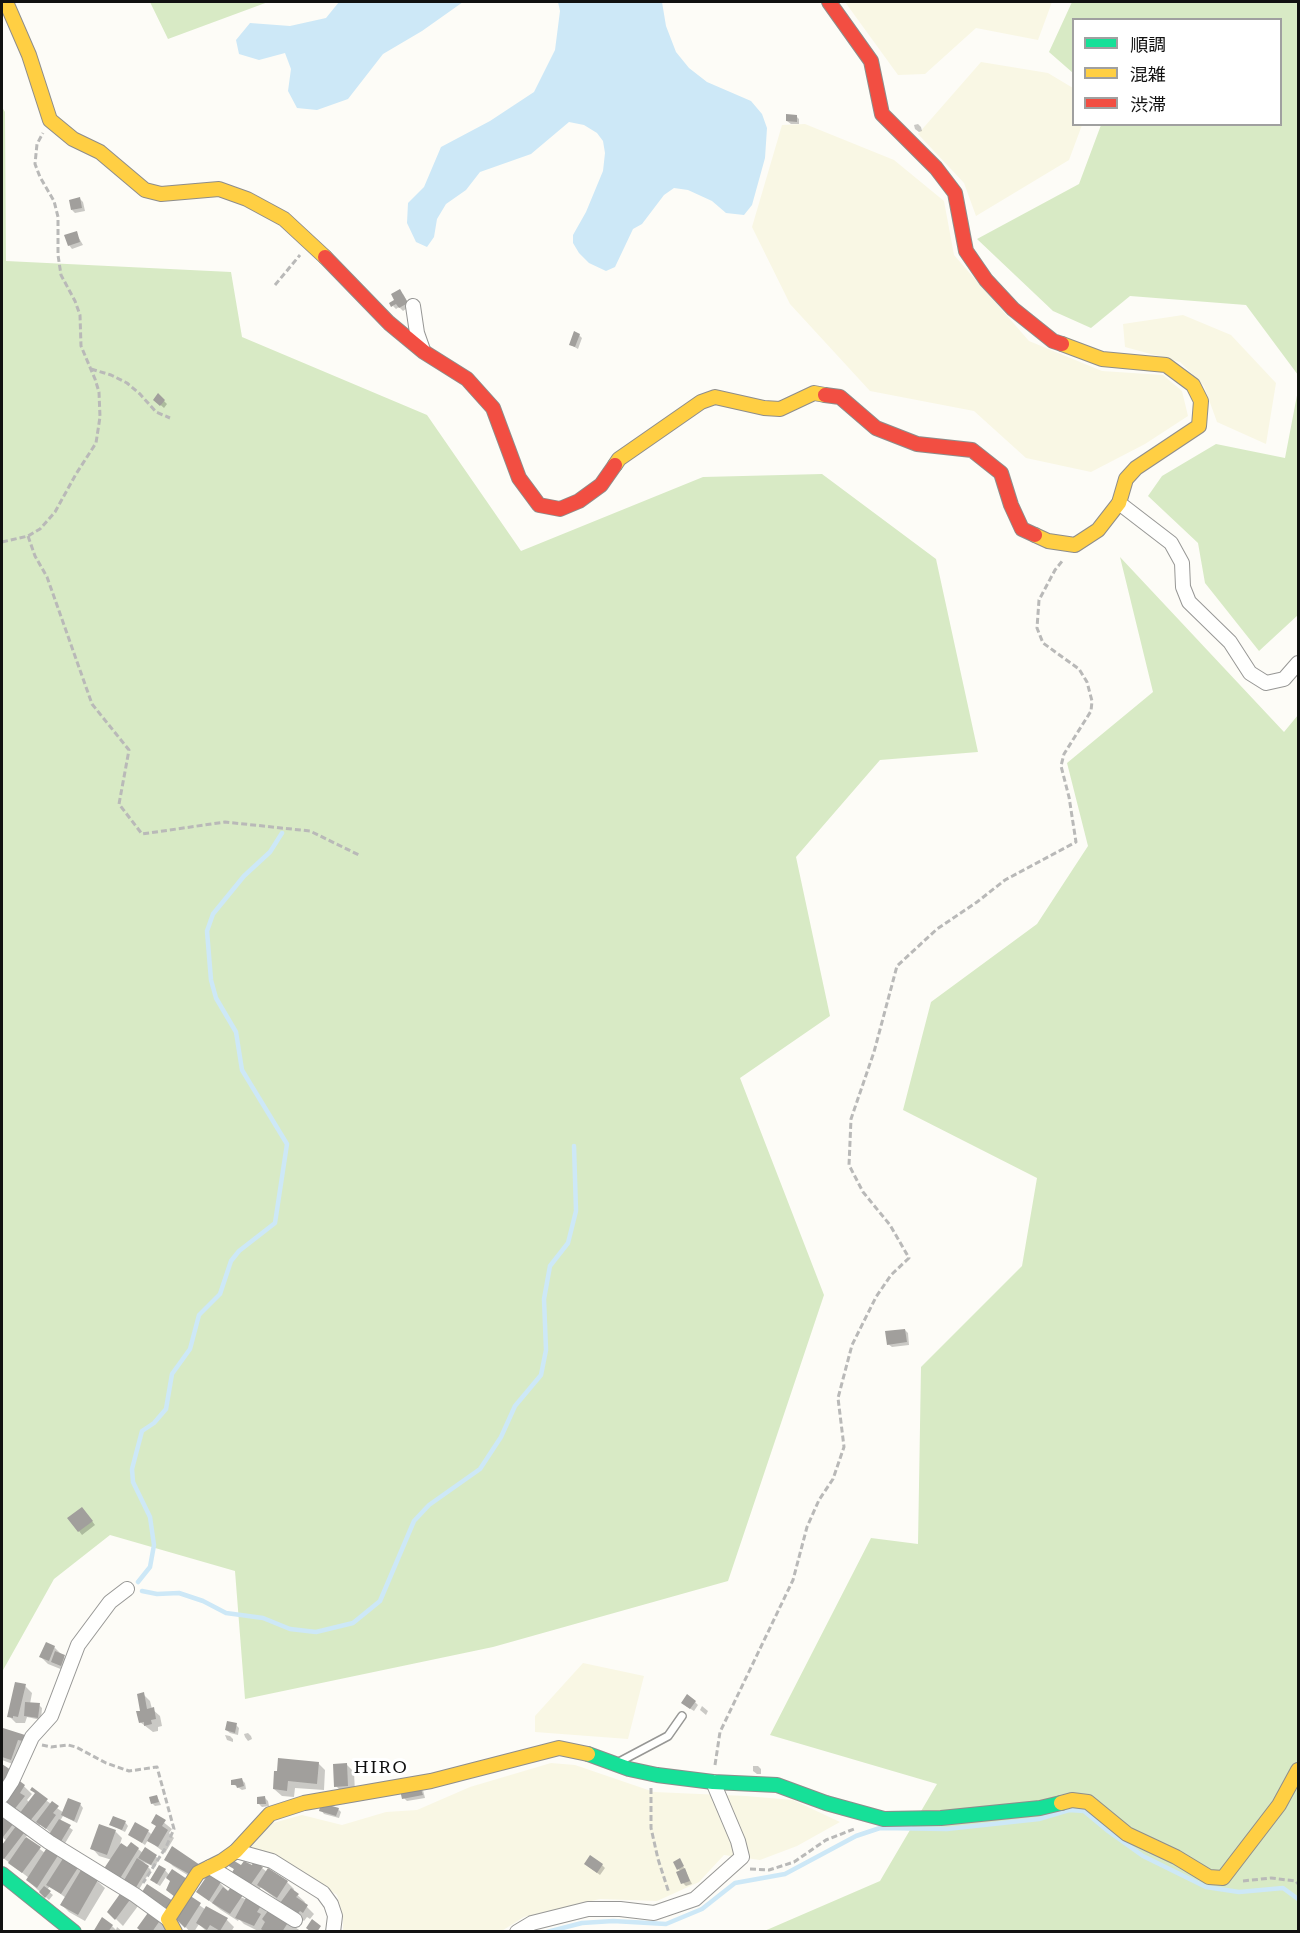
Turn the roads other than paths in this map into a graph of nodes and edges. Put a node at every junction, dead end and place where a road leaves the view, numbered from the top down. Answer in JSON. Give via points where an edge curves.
{"nodes":[{"id":1,"x":6,"y":2,"type":"edge"},
{"id":2,"x":829,"y":2,"type":"edge"},
{"id":3,"x":413,"y":306,"type":"dead end"},
{"id":4,"x":424,"y":352,"type":"junction"},
{"id":5,"x":1119,"y":503,"type":"junction"},
{"id":6,"x":1299,"y":663,"type":"edge"},
{"id":7,"x":128,"y":1589,"type":"dead end"},
{"id":8,"x":682,"y":1716,"type":"dead end"},
{"id":9,"x":615,"y":1765,"type":"junction"},
{"id":10,"x":1299,"y":1770,"type":"edge"},
{"id":11,"x":713,"y":1782,"type":"junction"},
{"id":12,"x":2,"y":1796,"type":"edge"},
{"id":13,"x":2,"y":1808,"type":"edge"},
{"id":14,"x":236,"y":1851,"type":"junction"},
{"id":15,"x":210,"y":1867,"type":"junction"},
{"id":16,"x":2,"y":1874,"type":"edge"},
{"id":17,"x":168,"y":1918,"type":"junction"},
{"id":18,"x":296,"y":1920,"type":"dead end"},
{"id":19,"x":74,"y":1932,"type":"edge"},
{"id":20,"x":175,"y":1932,"type":"edge"},
{"id":21,"x":333,"y":1932,"type":"edge"},
{"id":22,"x":518,"y":1932,"type":"edge"}],
"edges":[{"from":1,"to":4,"type":"street","via":[[50,120],[73,139],[100,152],[145,190],[161,194],[219,189],[284,219],[389,323]]},
{"from":2,"to":5,"type":"street","via":[[870,61],[882,114],[936,168],[955,193],[966,251],[1013,309],[1053,341],[1102,359],[1166,365],[1193,385],[1201,401],[1198,426],[1136,468],[1126,479]]},
{"from":3,"to":4,"type":"street"},
{"from":4,"to":5,"type":"street","via":[[467,379],[493,408],[519,478],[539,505],[560,509],[579,501],[601,485],[619,459],[701,402],[715,397],[780,409],[813,393],[840,397],[876,428],[916,444],[972,450],[1001,473],[1022,529],[1048,541],[1075,545],[1098,530]]},
{"from":5,"to":6,"type":"street","via":[[1171,543],[1182,563],[1190,602],[1230,642],[1251,673],[1266,682],[1275,681],[1284,679]]},
{"from":7,"to":12,"type":"street","via":[[110,1602],[78,1645],[51,1716],[32,1737]]},
{"from":8,"to":9,"type":"lane","via":[[668,1736]]},
{"from":9,"to":11,"type":"street"},
{"from":9,"to":14,"type":"street","via":[[590,1754],[559,1748],[431,1781],[304,1803],[270,1814]]},
{"from":10,"to":11,"type":"street","via":[[1279,1805],[1223,1878],[1209,1877],[1127,1834],[1088,1802],[1072,1800],[1040,1808],[941,1818],[880,1818],[777,1785]]},
{"from":11,"to":22,"type":"street","via":[[742,1857],[695,1899],[654,1913],[588,1909],[532,1923]]},
{"from":13,"to":17,"type":"street"},
{"from":14,"to":15,"type":"street"},
{"from":14,"to":21,"type":"street","via":[[272,1861],[322,1893],[335,1916]]},
{"from":15,"to":17,"type":"street","via":[[198,1873]]},
{"from":15,"to":18,"type":"street"},
{"from":16,"to":19,"type":"street"},
{"from":17,"to":20,"type":"street"}]}
